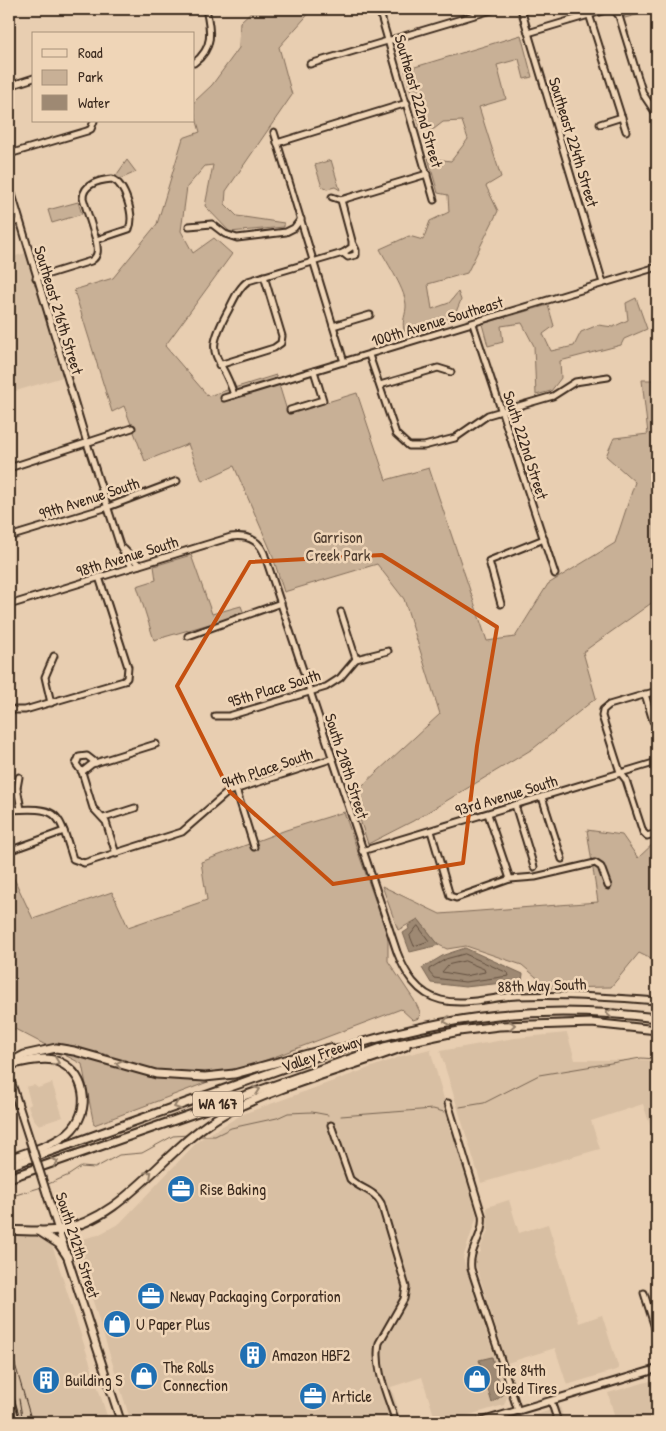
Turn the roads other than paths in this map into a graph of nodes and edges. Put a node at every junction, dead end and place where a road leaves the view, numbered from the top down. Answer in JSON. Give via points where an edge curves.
{"nodes":[{"id":1,"x":206,"y":9,"type":"edge"},
{"id":2,"x":379,"y":9,"type":"edge"},
{"id":3,"x":495,"y":9,"type":"edge"},
{"id":4,"x":520,"y":9,"type":"edge"},
{"id":5,"x":589,"y":14,"type":"junction"},
{"id":6,"x":528,"y":33,"type":"junction"},
{"id":7,"x":389,"y":40,"type":"junction"},
{"id":8,"x":195,"y":62,"type":"edge"},
{"id":9,"x":310,"y":64,"type":"dead end"},
{"id":10,"x":32,"y":79,"type":"edge"},
{"id":11,"x":9,"y":86,"type":"edge"},
{"id":12,"x":407,"y":103,"type":"junction"},
{"id":13,"x":657,"y":115,"type":"edge"},
{"id":14,"x":622,"y":117,"type":"junction"},
{"id":15,"x":94,"y":123,"type":"edge"},
{"id":16,"x":600,"y":124,"type":"dead end"},
{"id":17,"x":626,"y":131,"type":"dead end"},
{"id":18,"x":274,"y":132,"type":"dead end"},
{"id":19,"x":278,"y":143,"type":"junction"},
{"id":20,"x":9,"y":154,"type":"edge"},
{"id":21,"x":427,"y":174,"type":"junction"},
{"id":22,"x":9,"y":184,"type":"edge"},
{"id":23,"x":332,"y":197,"type":"dead end"},
{"id":24,"x":341,"y":200,"type":"junction"},
{"id":25,"x":434,"y":200,"type":"dead end"},
{"id":26,"x":301,"y":219,"type":"junction"},
{"id":27,"x":19,"y":221,"type":"junction"},
{"id":28,"x":9,"y":224,"type":"edge"},
{"id":29,"x":189,"y":226,"type":"dead end"},
{"id":30,"x":96,"y":240,"type":"junction"},
{"id":31,"x":351,"y":246,"type":"junction"},
{"id":32,"x":343,"y":253,"type":"junction"},
{"id":33,"x":314,"y":261,"type":"junction"},
{"id":34,"x":657,"y":266,"type":"edge"},
{"id":35,"x":264,"y":276,"type":"junction"},
{"id":36,"x":36,"y":278,"type":"junction"},
{"id":37,"x":603,"y":283,"type":"junction"},
{"id":38,"x":370,"y":315,"type":"dead end"},
{"id":39,"x":473,"y":324,"type":"junction"},
{"id":40,"x":333,"y":326,"type":"junction"},
{"id":41,"x":370,"y":355,"type":"junction"},
{"id":42,"x":344,"y":362,"type":"junction"},
{"id":43,"x":219,"y":365,"type":"junction"},
{"id":44,"x":314,"y":371,"type":"junction"},
{"id":45,"x":451,"y":372,"type":"dead end"},
{"id":46,"x":608,"y":377,"type":"dead end"},
{"id":47,"x":380,"y":385,"type":"junction"},
{"id":48,"x":234,"y":395,"type":"junction"},
{"id":49,"x":224,"y":398,"type":"dead end"},
{"id":50,"x":290,"y":410,"type":"dead end"},
{"id":51,"x":502,"y":410,"type":"junction"},
{"id":52,"x":132,"y":428,"type":"dead end"},
{"id":53,"x":87,"y":443,"type":"junction"},
{"id":54,"x":9,"y":468,"type":"edge"},
{"id":55,"x":177,"y":482,"type":"dead end"},
{"id":56,"x":108,"y":507,"type":"junction"},
{"id":57,"x":117,"y":535,"type":"junction"},
{"id":58,"x":9,"y":537,"type":"edge"},
{"id":59,"x":252,"y":539,"type":"joint"},
{"id":60,"x":544,"y":539,"type":"junction"},
{"id":61,"x":139,"y":565,"type":"junction"},
{"id":62,"x":132,"y":567,"type":"junction"},
{"id":63,"x":555,"y":574,"type":"dead end"},
{"id":64,"x":99,"y":577,"type":"junction"},
{"id":65,"x":282,"y":603,"type":"junction"},
{"id":66,"x":501,"y":604,"type":"dead end"},
{"id":67,"x":9,"y":605,"type":"edge"},
{"id":68,"x":341,"y":612,"type":"dead end"},
{"id":69,"x":188,"y":636,"type":"dead end"},
{"id":70,"x":388,"y":651,"type":"dead end"},
{"id":71,"x":54,"y":656,"type":"dead end"},
{"id":72,"x":356,"y":660,"type":"junction"},
{"id":73,"x":657,"y":690,"type":"edge"},
{"id":74,"x":310,"y":692,"type":"junction"},
{"id":75,"x":645,"y":694,"type":"junction"},
{"id":76,"x":51,"y":703,"type":"junction"},
{"id":77,"x":9,"y":708,"type":"edge"},
{"id":78,"x":215,"y":716,"type":"dead end"},
{"id":79,"x":653,"y":722,"type":"dead end"},
{"id":80,"x":156,"y":744,"type":"dead end"},
{"id":81,"x":332,"y":759,"type":"junction"},
{"id":82,"x":657,"y":762,"type":"edge"},
{"id":83,"x":94,"y":763,"type":"junction"},
{"id":84,"x":82,"y":772,"type":"junction"},
{"id":85,"x":620,"y":772,"type":"junction"},
{"id":86,"x":19,"y":778,"type":"dead end"},
{"id":87,"x":236,"y":789,"type":"junction"},
{"id":88,"x":542,"y":797,"type":"junction"},
{"id":89,"x":515,"y":805,"type":"junction"},
{"id":90,"x":135,"y":808,"type":"dead end"},
{"id":91,"x":21,"y":809,"type":"junction"},
{"id":92,"x":9,"y":810,"type":"edge"},
{"id":93,"x":488,"y":814,"type":"junction"},
{"id":94,"x":104,"y":818,"type":"junction"},
{"id":95,"x":64,"y":831,"type":"junction"},
{"id":96,"x":431,"y":831,"type":"junction"},
{"id":97,"x":657,"y":833,"type":"edge"},
{"id":98,"x":254,"y":847,"type":"dead end"},
{"id":99,"x":14,"y":849,"type":"dead end"},
{"id":100,"x":362,"y":852,"type":"junction"},
{"id":101,"x":116,"y":854,"type":"junction"},
{"id":102,"x":562,"y":859,"type":"dead end"},
{"id":103,"x":534,"y":867,"type":"dead end"},
{"id":104,"x":510,"y":879,"type":"junction"},
{"id":105,"x":608,"y":886,"type":"dead end"},
{"id":106,"x":428,"y":994,"type":"joint"},
{"id":107,"x":657,"y":1001,"type":"edge"},
{"id":108,"x":657,"y":1018,"type":"edge"},
{"id":109,"x":657,"y":1030,"type":"edge"},
{"id":110,"x":429,"y":1037,"type":"junction"},
{"id":111,"x":355,"y":1044,"type":"junction"},
{"id":112,"x":9,"y":1064,"type":"edge"},
{"id":113,"x":9,"y":1076,"type":"edge"},
{"id":114,"x":448,"y":1102,"type":"dead end"},
{"id":115,"x":331,"y":1125,"type":"dead end"},
{"id":116,"x":9,"y":1159,"type":"edge"},
{"id":117,"x":9,"y":1166,"type":"edge"},
{"id":118,"x":9,"y":1178,"type":"edge"},
{"id":119,"x":9,"y":1230,"type":"edge"},
{"id":120,"x":37,"y":1230,"type":"junction"},
{"id":121,"x":59,"y":1230,"type":"junction"},
{"id":122,"x":68,"y":1257,"type":"junction"},
{"id":123,"x":644,"y":1292,"type":"dead end"},
{"id":124,"x":657,"y":1334,"type":"edge"},
{"id":125,"x":657,"y":1369,"type":"edge"},
{"id":126,"x":9,"y":1395,"type":"edge"},
{"id":127,"x":551,"y":1401,"type":"junction"},
{"id":128,"x":518,"y":1411,"type":"junction"},
{"id":129,"x":17,"y":1422,"type":"edge"},
{"id":130,"x":121,"y":1422,"type":"edge"},
{"id":131,"x":396,"y":1422,"type":"edge"},
{"id":132,"x":480,"y":1422,"type":"edge"},
{"id":133,"x":558,"y":1422,"type":"edge"}],
"edges":[{"from":1,"to":8,"type":"street","via":[[211,37],[209,45]]},
{"from":2,"to":7,"type":"street","name":"Southeast 222nd Street"},
{"from":3,"to":7,"type":"street"},
{"from":4,"to":6,"type":"street","name":"Southeast 224th Street"},
{"from":5,"to":6,"type":"street"},
{"from":5,"to":13,"type":"street","via":[[608,9],[619,16],[643,94]]},
{"from":5,"to":14,"type":"street"},
{"from":6,"to":37,"type":"street","name":"Southeast 224th Street"},
{"from":7,"to":9,"type":"street"},
{"from":7,"to":12,"type":"street","name":"Southeast 222nd Street"},
{"from":10,"to":11,"type":"street"},
{"from":12,"to":19,"type":"street"},
{"from":12,"to":21,"type":"street","name":"Southeast 222nd Street"},
{"from":14,"to":16,"type":"street"},
{"from":14,"to":17,"type":"street"},
{"from":15,"to":20,"type":"street","via":[[87,131]]},
{"from":18,"to":19,"type":"street"},
{"from":19,"to":26,"type":"street"},
{"from":21,"to":24,"type":"street"},
{"from":21,"to":25,"type":"street","name":"Southeast 222nd Street"},
{"from":22,"to":27,"type":"street","name":"Southeast 216th Street"},
{"from":23,"to":24,"type":"street"},
{"from":24,"to":31,"type":"street"},
{"from":26,"to":29,"type":"street","via":[[286,232],[237,238],[212,224]]},
{"from":26,"to":33,"type":"street"},
{"from":27,"to":28,"type":"street"},
{"from":27,"to":36,"type":"street","name":"Southeast 216th Street"},
{"from":30,"to":30,"type":"street","via":[[83,192],[88,186],[108,179],[118,182],[123,188],[131,216],[130,226],[127,230]]},
{"from":30,"to":36,"type":"street","via":[[98,251],[95,259]]},
{"from":31,"to":32,"type":"street"},
{"from":31,"to":32,"type":"street","via":[[356,255],[348,257]]},
{"from":32,"to":33,"type":"street"},
{"from":33,"to":35,"type":"street"},
{"from":33,"to":40,"type":"street"},
{"from":34,"to":37,"type":"street","name":"100th Avenue Southeast"},
{"from":35,"to":43,"type":"street","via":[[243,284],[215,336],[214,351]]},
{"from":35,"to":43,"type":"street","via":[[282,340],[274,348]]},
{"from":36,"to":53,"type":"street","name":"Southeast 216th Street"},
{"from":37,"to":39,"type":"street","name":"100th Avenue Southeast"},
{"from":38,"to":40,"type":"street"},
{"from":39,"to":41,"type":"street","name":"100th Avenue Southeast"},
{"from":39,"to":51,"type":"street","name":"South 222nd Street"},
{"from":40,"to":42,"type":"street"},
{"from":41,"to":42,"type":"street","name":"100th Avenue Southeast"},
{"from":41,"to":47,"type":"street"},
{"from":42,"to":44,"type":"street","name":"100th Avenue Southeast"},
{"from":43,"to":48,"type":"street"},
{"from":44,"to":48,"type":"street","name":"100th Avenue Southeast"},
{"from":44,"to":50,"type":"street","via":[[323,400]]},
{"from":45,"to":47,"type":"street","via":[[438,368]]},
{"from":46,"to":51,"type":"street","via":[[574,382],[553,396]]},
{"from":47,"to":51,"type":"street","via":[[396,434],[409,446],[424,446],[464,434],[485,417]]},
{"from":48,"to":49,"type":"street","name":"100th Avenue Southeast"},
{"from":51,"to":60,"type":"street","name":"South 222nd Street"},
{"from":52,"to":53,"type":"street"},
{"from":53,"to":54,"type":"street"},
{"from":53,"to":56,"type":"street","name":"Southeast 216th Street"},
{"from":55,"to":56,"type":"street","name":"99th Avenue South"},
{"from":56,"to":57,"type":"street","name":"Southeast 216th Street"},
{"from":56,"to":58,"type":"street","name":"99th Avenue South"},
{"from":57,"to":61,"type":"street","via":[[126,552]]},
{"from":57,"to":62,"type":"street"},
{"from":59,"to":61,"type":"street","name":"98th Avenue South","via":[[231,537]]},
{"from":59,"to":65,"type":"street","name":"South 218th Street","via":[[262,548]]},
{"from":60,"to":63,"type":"street","name":"South 222nd Street"},
{"from":60,"to":66,"type":"street","via":[[489,561]]},
{"from":61,"to":62,"type":"street","name":"98th Avenue South"},
{"from":62,"to":64,"type":"street","name":"98th Avenue South"},
{"from":64,"to":67,"type":"street","name":"98th Avenue South"},
{"from":64,"to":76,"type":"street","via":[[129,675],[124,681]]},
{"from":65,"to":69,"type":"street"},
{"from":65,"to":74,"type":"street","name":"South 218th Street"},
{"from":68,"to":72,"type":"street"},
{"from":70,"to":72,"type":"street"},
{"from":71,"to":76,"type":"street","via":[[45,677]]},
{"from":72,"to":74,"type":"street","name":"95th Place South","via":[[334,683]]},
{"from":73,"to":75,"type":"street"},
{"from":74,"to":78,"type":"street","name":"95th Place South","via":[[229,716]]},
{"from":74,"to":81,"type":"street","name":"South 218th Street"},
{"from":75,"to":79,"type":"street"},
{"from":75,"to":85,"type":"street","via":[[609,705],[603,710]]},
{"from":76,"to":77,"type":"street","via":[[19,711]]},
{"from":80,"to":83,"type":"street"},
{"from":81,"to":87,"type":"street","name":"94th Place South"},
{"from":81,"to":100,"type":"street","name":"South 218th Street"},
{"from":82,"to":85,"type":"street","name":"93rd Avenue South"},
{"from":83,"to":84,"type":"street"},
{"from":83,"to":84,"type":"street","via":[[86,756],[79,757],[76,764]]},
{"from":84,"to":94,"type":"street","via":[[93,808]]},
{"from":85,"to":88,"type":"street","name":"93rd Avenue South"},
{"from":85,"to":97,"type":"street","via":[[626,780],[645,834]]},
{"from":86,"to":91,"type":"street","via":[[17,788]]},
{"from":87,"to":98,"type":"street"},
{"from":87,"to":101,"type":"street","name":"94th Place South","via":[[216,801],[182,832]]},
{"from":88,"to":89,"type":"street","name":"93rd Avenue South"},
{"from":88,"to":102,"type":"street"},
{"from":89,"to":93,"type":"street","name":"93rd Avenue South"},
{"from":89,"to":103,"type":"street"},
{"from":90,"to":94,"type":"street"},
{"from":91,"to":92,"type":"street"},
{"from":91,"to":95,"type":"street","via":[[48,811],[59,820]]},
{"from":93,"to":96,"type":"street","name":"93rd Avenue South"},
{"from":93,"to":104,"type":"street"},
{"from":94,"to":101,"type":"street"},
{"from":95,"to":99,"type":"street"},
{"from":95,"to":101,"type":"street","name":"94th Place South","via":[[73,858],[80,863]]},
{"from":96,"to":100,"type":"street","name":"93rd Avenue South"},
{"from":96,"to":104,"type":"street","via":[[450,896],[456,898]]},
{"from":100,"to":106,"type":"street","name":"South 218th Street","via":[[400,960],[413,983]]},
{"from":104,"to":105,"type":"street","via":[[535,877],[595,863]]},
{"from":106,"to":107,"type":"street","name":"88th Way South","via":[[454,1002],[572,995]]},
{"from":108,"to":111,"type":"highway","name":"Valley Freeway","number":"WA 167","one_way":true,"via":[[567,1011],[494,1014],[424,1025]]},
{"from":110,"to":109,"type":"highway","name":"Valley Freeway","number":"WA 167","one_way":true,"via":[[499,1026],[551,1023],[592,1023]]},
{"from":118,"to":110,"type":"highway","name":"Valley Freeway","number":"WA 167","one_way":true,"via":[[350,1057]]},
{"from":121,"to":110,"type":"highway","one_way":true,"via":[[110,1209],[204,1127],[261,1097]]},
{"from":111,"to":112,"type":"highway","one_way":true,"via":[[324,1049],[234,1074],[205,1077],[156,1074],[56,1048],[24,1055]]},
{"from":111,"to":117,"type":"highway","name":"Valley Freeway","number":"WA 167","one_way":true},
{"from":112,"to":116,"type":"highway","one_way":true,"via":[[39,1059],[58,1062],[76,1076],[84,1098],[80,1118],[67,1134]]},
{"from":113,"to":121,"type":"main road","name":"South 212th Street","bridge":true},
{"from":114,"to":128,"type":"street","via":[[482,1215],[482,1231],[470,1255],[472,1269]]},
{"from":115,"to":131,"type":"street","via":[[350,1179],[373,1193],[381,1203],[405,1282],[404,1299],[379,1342],[377,1360]]},
{"from":119,"to":120,"type":"highway"},
{"from":120,"to":121,"type":"highway"},
{"from":120,"to":122,"type":"highway","via":[[59,1244]]},
{"from":121,"to":122,"type":"main road","name":"South 212th Street"},
{"from":122,"to":130,"type":"main road","name":"South 212th Street"},
{"from":123,"to":124,"type":"street"},
{"from":125,"to":127,"type":"main road"},
{"from":126,"to":129,"type":"street"},
{"from":127,"to":128,"type":"main road"},
{"from":127,"to":133,"type":"street"},
{"from":128,"to":132,"type":"main road"}]}
